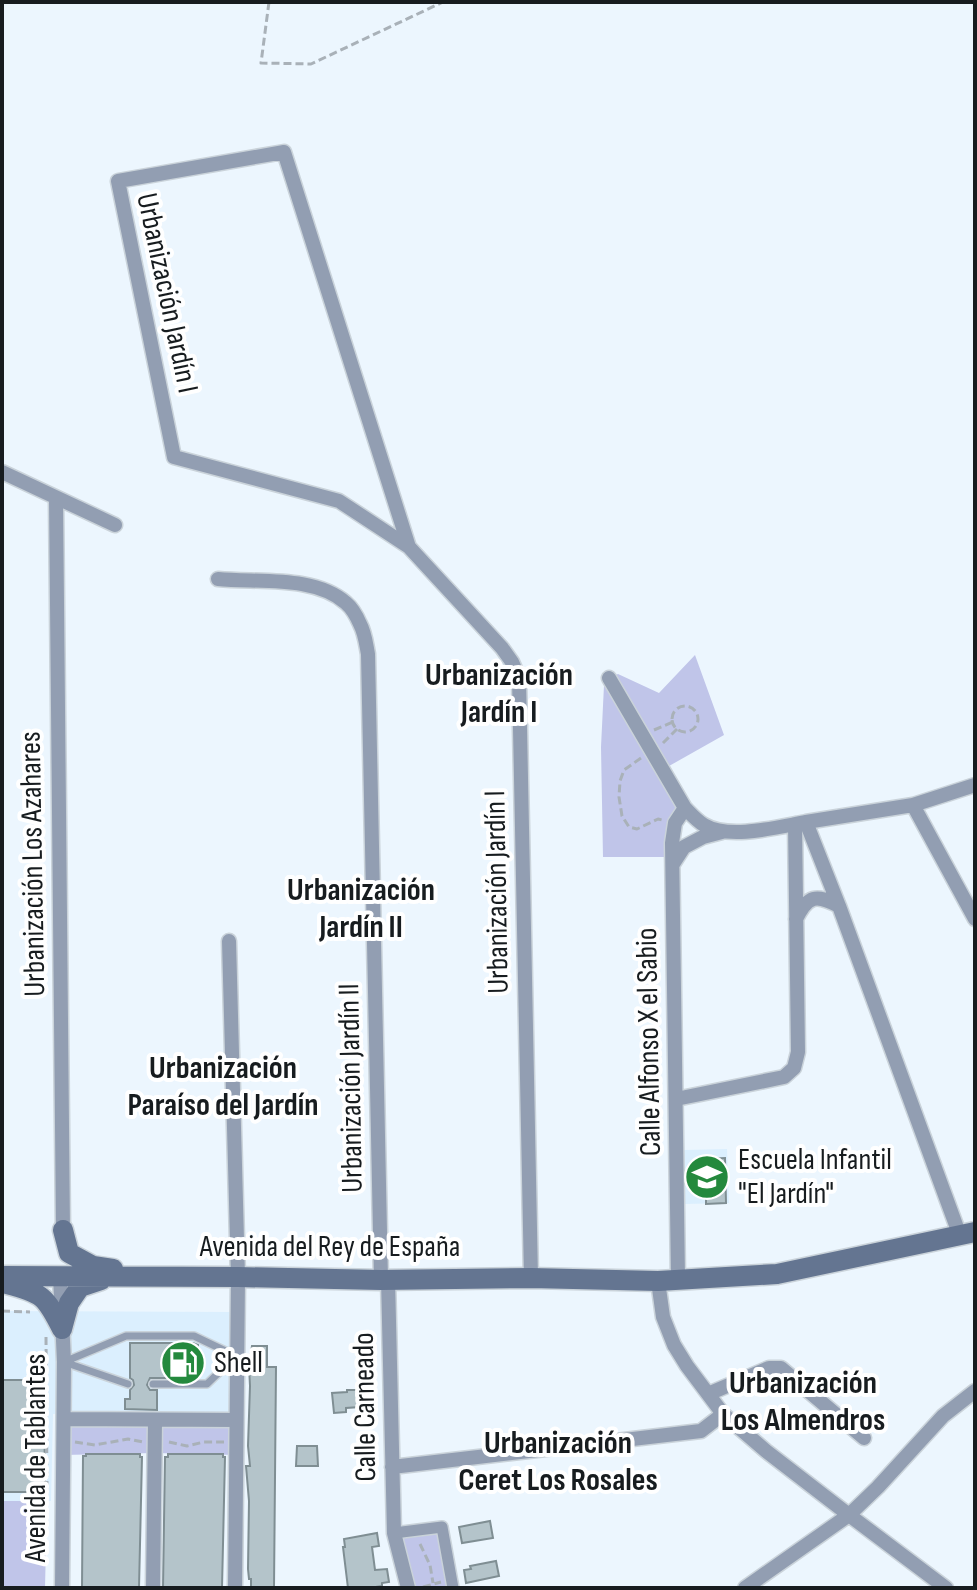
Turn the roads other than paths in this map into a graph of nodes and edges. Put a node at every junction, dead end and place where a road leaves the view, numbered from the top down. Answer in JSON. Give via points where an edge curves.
{"nodes":[{"id":1,"x":2,"y":472,"type":"edge"},
{"id":2,"x":56,"y":498,"type":"junction"},
{"id":3,"x":115,"y":525,"type":"dead end"},
{"id":4,"x":409,"y":547,"type":"junction"},
{"id":5,"x":218,"y":579,"type":"dead end"},
{"id":6,"x":609,"y":678,"type":"dead end"},
{"id":7,"x":975,"y":785,"type":"edge"},
{"id":8,"x":913,"y":805,"type":"junction"},
{"id":9,"x":685,"y":808,"type":"junction"},
{"id":10,"x":801,"y":823,"type":"junction"},
{"id":11,"x":722,"y":832,"type":"junction"},
{"id":12,"x":673,"y":865,"type":"junction"},
{"id":13,"x":969,"y":896,"type":"edge"},
{"id":14,"x":839,"y":906,"type":"junction"},
{"id":15,"x":796,"y":919,"type":"junction"},
{"id":16,"x":975,"y":919,"type":"edge"},
{"id":17,"x":229,"y":941,"type":"dead end"},
{"id":18,"x":676,"y":1099,"type":"junction"},
{"id":19,"x":63,"y":1230,"type":"junction"},
{"id":20,"x":968,"y":1234,"type":"edge"},
{"id":21,"x":2,"y":1276,"type":"edge"},
{"id":22,"x":33,"y":1276,"type":"junction"},
{"id":23,"x":60,"y":1276,"type":"junction"},
{"id":24,"x":112,"y":1277,"type":"junction"},
{"id":25,"x":164,"y":1277,"type":"junction"},
{"id":26,"x":238,"y":1277,"type":"junction"},
{"id":27,"x":531,"y":1278,"type":"junction"},
{"id":28,"x":384,"y":1279,"type":"junction"},
{"id":29,"x":668,"y":1280,"type":"junction"},
{"id":30,"x":2,"y":1283,"type":"edge"},
{"id":31,"x":54,"y":1329,"type":"junction"},
{"id":32,"x":236,"y":1356,"type":"junction"},
{"id":33,"x":64,"y":1362,"type":"junction"},
{"id":34,"x":128,"y":1384,"type":"dead end"},
{"id":35,"x":153,"y":1384,"type":"dead end"},
{"id":36,"x":975,"y":1391,"type":"edge"},
{"id":37,"x":708,"y":1394,"type":"junction"},
{"id":38,"x":723,"y":1414,"type":"junction"},
{"id":39,"x":64,"y":1419,"type":"junction"},
{"id":40,"x":155,"y":1420,"type":"junction"},
{"id":41,"x":236,"y":1420,"type":"junction"},
{"id":42,"x":864,"y":1438,"type":"dead end"},
{"id":43,"x":392,"y":1467,"type":"junction"},
{"id":44,"x":849,"y":1515,"type":"junction"},
{"id":45,"x":394,"y":1533,"type":"junction"},
{"id":46,"x":62,"y":1588,"type":"edge"},
{"id":47,"x":153,"y":1588,"type":"edge"},
{"id":48,"x":235,"y":1588,"type":"edge"},
{"id":49,"x":408,"y":1588,"type":"edge"},
{"id":50,"x":453,"y":1588,"type":"edge"},
{"id":51,"x":745,"y":1588,"type":"edge"},
{"id":52,"x":946,"y":1588,"type":"edge"}],
"edges":[{"from":1,"to":2,"type":"street"},
{"from":2,"to":3,"type":"street"},
{"from":2,"to":19,"type":"street","name":"Urbanización Los Azahares"},
{"from":4,"to":4,"type":"street","name":"Urbanización Jardín I","via":[[339,501],[174,457],[118,181],[284,152]]},
{"from":4,"to":27,"type":"street","name":"Urbanización Jardín I","via":[[502,648],[519,678]]},
{"from":5,"to":28,"type":"street","name":"Urbanización Jardín II","via":[[322,588],[347,604],[362,627],[368,654]]},
{"from":6,"to":9,"type":"street"},
{"from":7,"to":8,"type":"street"},
{"from":8,"to":10,"type":"street"},
{"from":8,"to":13,"type":"street"},
{"from":9,"to":11,"type":"street","via":[[702,825]]},
{"from":9,"to":12,"type":"street","name":"Calle Alfonso X el Sabio","via":[[675,823]]},
{"from":10,"to":11,"type":"street"},
{"from":10,"to":14,"type":"street"},
{"from":10,"to":15,"type":"street"},
{"from":11,"to":12,"type":"street","via":[[684,847]]},
{"from":12,"to":18,"type":"street","name":"Calle Alfonso X el Sabio"},
{"from":13,"to":16,"type":"street"},
{"from":14,"to":15,"type":"street","via":[[814,898]]},
{"from":14,"to":20,"type":"street"},
{"from":15,"to":18,"type":"street","via":[[794,1068],[784,1077]]},
{"from":17,"to":26,"type":"street"},
{"from":18,"to":29,"type":"street","name":"Calle Alfonso X el Sabio"},
{"from":19,"to":22,"type":"main road","via":[[54,1262]]},
{"from":19,"to":25,"type":"main road","via":[[69,1253],[93,1266]]},
{"from":20,"to":29,"type":"main road","name":"Avenida del Rey de España","via":[[777,1274]]},
{"from":21,"to":22,"type":"main road","name":"Avenida del Rey de España"},
{"from":22,"to":23,"type":"main road","name":"Avenida del Rey de España"},
{"from":23,"to":24,"type":"main road","name":"Avenida del Rey de España"},
{"from":23,"to":31,"type":"street","name":"Avenida de Tablantes"},
{"from":24,"to":25,"type":"main road","name":"Avenida del Rey de España"},
{"from":24,"to":31,"type":"main road","via":[[80,1287]]},
{"from":25,"to":26,"type":"main road","name":"Avenida del Rey de España"},
{"from":26,"to":28,"type":"main road","name":"Avenida del Rey de España"},
{"from":26,"to":32,"type":"street"},
{"from":27,"to":28,"type":"main road","name":"Avenida del Rey de España"},
{"from":27,"to":29,"type":"main road","name":"Avenida del Rey de España"},
{"from":28,"to":43,"type":"street","name":"Calle Carneado"},
{"from":29,"to":37,"type":"street","name":"Calle Alfonso X el Sabio","via":[[663,1317],[674,1345]]},
{"from":30,"to":31,"type":"main road","via":[[31,1290],[49,1304]]},
{"from":31,"to":33,"type":"street","name":"Avenida de Tablantes"},
{"from":32,"to":33,"type":"lane","via":[[194,1336],[126,1336]]},
{"from":32,"to":35,"type":"lane","via":[[207,1384]]},
{"from":32,"to":41,"type":"street"},
{"from":33,"to":34,"type":"lane"},
{"from":33,"to":39,"type":"street","name":"Avenida de Tablantes"},
{"from":36,"to":44,"type":"street","via":[[943,1416]]},
{"from":37,"to":38,"type":"street","name":"Calle Alfonso X el Sabio"},
{"from":37,"to":42,"type":"street","via":[[769,1368],[781,1368]]},
{"from":38,"to":43,"type":"street","via":[[701,1431]]},
{"from":38,"to":44,"type":"street","name":"Calle Alfonso X el Sabio"},
{"from":39,"to":40,"type":"street"},
{"from":39,"to":46,"type":"street","name":"Avenida de Tablantes"},
{"from":40,"to":41,"type":"street"},
{"from":40,"to":47,"type":"street"},
{"from":41,"to":48,"type":"street"},
{"from":43,"to":45,"type":"street","name":"Calle Carneado"},
{"from":44,"to":51,"type":"street"},
{"from":44,"to":52,"type":"street","name":"Calle Alfonso X el Sabio"},
{"from":45,"to":49,"type":"street","name":"Calle Carneado"},
{"from":45,"to":50,"type":"street","via":[[442,1527]]}]}
